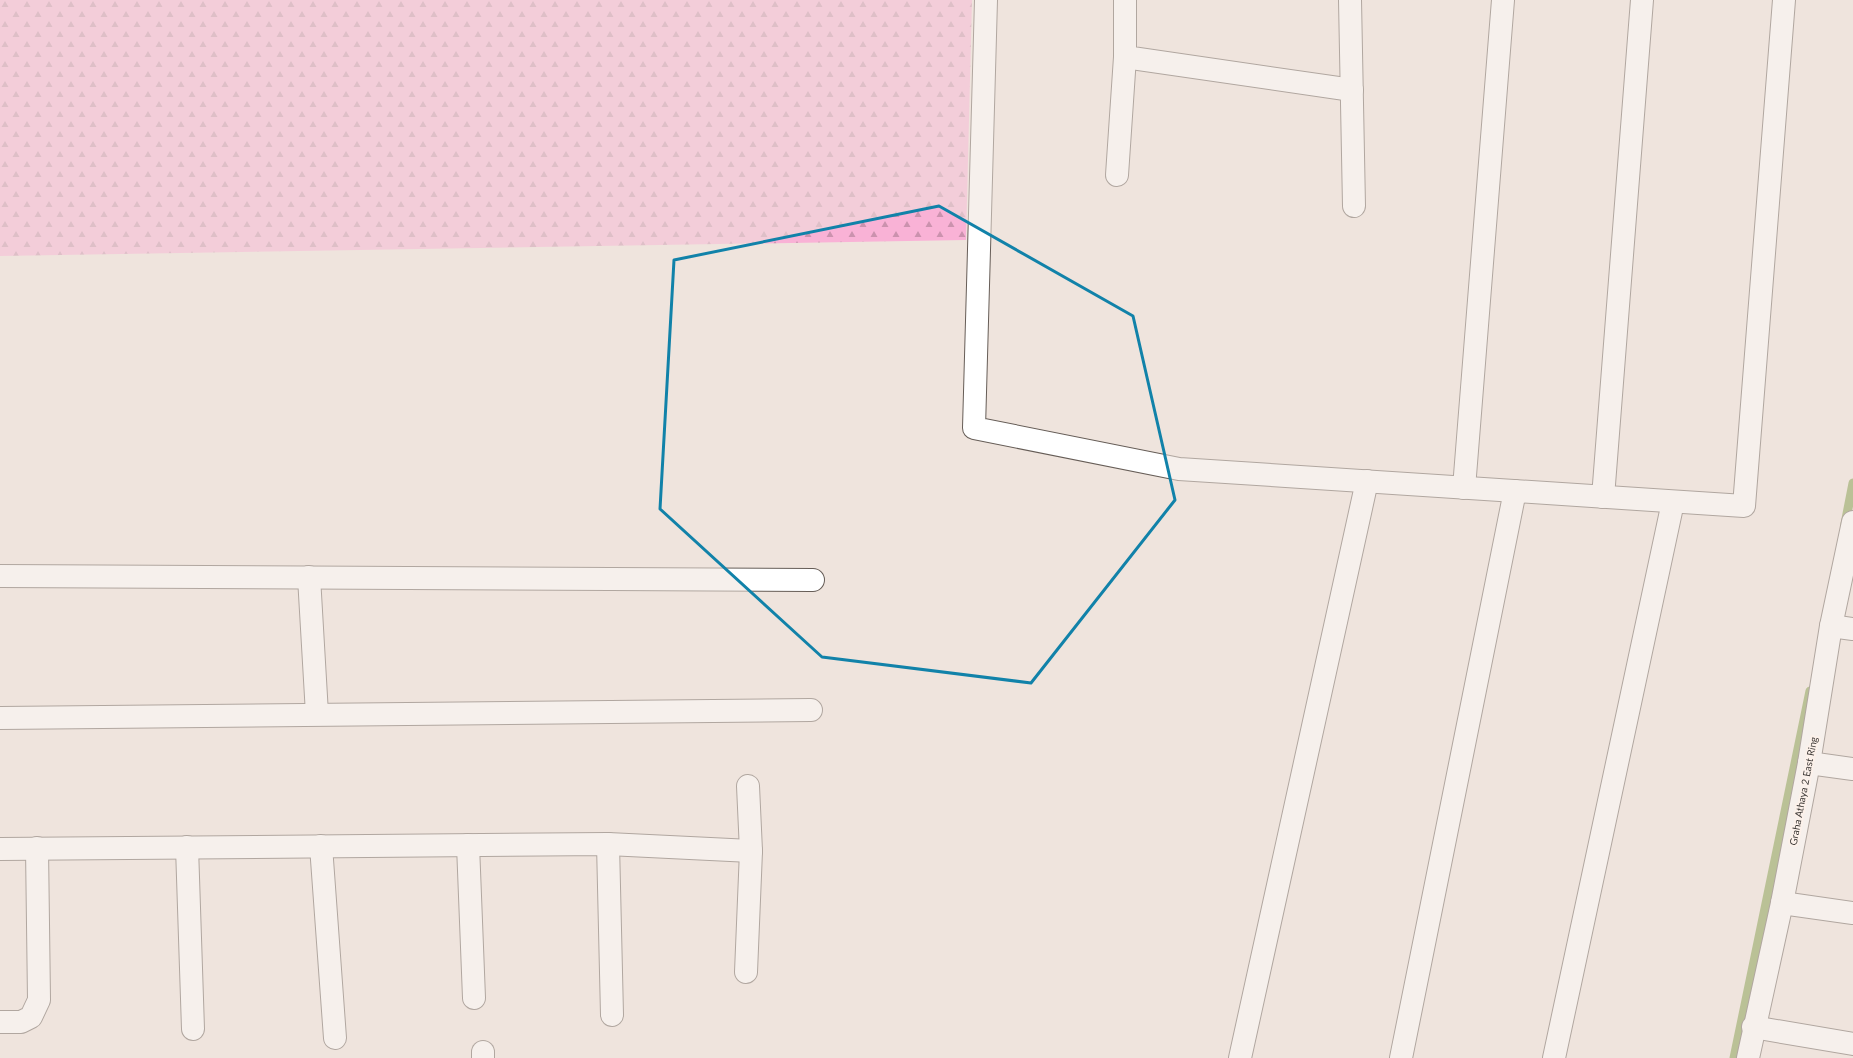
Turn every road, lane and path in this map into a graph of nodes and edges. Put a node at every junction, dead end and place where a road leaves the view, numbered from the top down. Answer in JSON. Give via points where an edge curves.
{"nodes":[{"id":1,"x":986,"y":0,"type":"edge"},
{"id":2,"x":1125,"y":0,"type":"edge"},
{"id":3,"x":1350,"y":0,"type":"edge"},
{"id":4,"x":1503,"y":0,"type":"edge"},
{"id":5,"x":1642,"y":0,"type":"edge"},
{"id":6,"x":1784,"y":0,"type":"edge"},
{"id":7,"x":1125,"y":56,"type":"junction"},
{"id":8,"x":1352,"y":90,"type":"junction"},
{"id":9,"x":1117,"y":175,"type":"dead end"},
{"id":10,"x":1354,"y":206,"type":"dead end"},
{"id":11,"x":1367,"y":481,"type":"junction"},
{"id":12,"x":1464,"y":488,"type":"junction"},
{"id":13,"x":1515,"y":491,"type":"junction"},
{"id":14,"x":1603,"y":497,"type":"junction"},
{"id":15,"x":1673,"y":502,"type":"junction"},
{"id":16,"x":1853,"y":522,"type":"edge"},
{"id":17,"x":0,"y":576,"type":"edge"},
{"id":18,"x":309,"y":577,"type":"junction"},
{"id":19,"x":813,"y":580,"type":"dead end"},
{"id":20,"x":1831,"y":626,"type":"junction"},
{"id":21,"x":1853,"y":629,"type":"edge"},
{"id":22,"x":811,"y":710,"type":"dead end"},
{"id":23,"x":317,"y":714,"type":"junction"},
{"id":24,"x":0,"y":718,"type":"edge"},
{"id":25,"x":1809,"y":762,"type":"junction"},
{"id":26,"x":1853,"y":769,"type":"edge"},
{"id":27,"x":748,"y":786,"type":"dead end"},
{"id":28,"x":608,"y":844,"type":"junction"},
{"id":29,"x":468,"y":845,"type":"junction"},
{"id":30,"x":321,"y":846,"type":"junction"},
{"id":31,"x":186,"y":847,"type":"junction"},
{"id":32,"x":37,"y":848,"type":"junction"},
{"id":33,"x":0,"y":849,"type":"edge"},
{"id":34,"x":751,"y":851,"type":"junction"},
{"id":35,"x":1782,"y":903,"type":"junction"},
{"id":36,"x":1853,"y":913,"type":"edge"},
{"id":37,"x":746,"y":972,"type":"dead end"},
{"id":38,"x":474,"y":998,"type":"dead end"},
{"id":39,"x":612,"y":1015,"type":"dead end"},
{"id":40,"x":0,"y":1022,"type":"edge"},
{"id":41,"x":1754,"y":1027,"type":"junction"},
{"id":42,"x":193,"y":1029,"type":"dead end"},
{"id":43,"x":335,"y":1038,"type":"dead end"},
{"id":44,"x":1853,"y":1044,"type":"edge"},
{"id":45,"x":1240,"y":1058,"type":"edge"},
{"id":46,"x":1402,"y":1058,"type":"edge"},
{"id":47,"x":1554,"y":1058,"type":"edge"},
{"id":48,"x":1748,"y":1058,"type":"edge"}],
"edges":[{"from":1,"to":11,"type":"street","via":[[974,428],[1179,469]]},
{"from":2,"to":7,"type":"street"},
{"from":3,"to":8,"type":"street"},
{"from":4,"to":12,"type":"street"},
{"from":5,"to":14,"type":"street"},
{"from":6,"to":15,"type":"street","via":[[1744,506]]},
{"from":7,"to":8,"type":"street"},
{"from":7,"to":9,"type":"street"},
{"from":8,"to":10,"type":"street"},
{"from":11,"to":12,"type":"street"},
{"from":11,"to":45,"type":"street"},
{"from":12,"to":13,"type":"street"},
{"from":13,"to":14,"type":"street"},
{"from":13,"to":46,"type":"street"},
{"from":14,"to":15,"type":"street"},
{"from":15,"to":47,"type":"street"},
{"from":16,"to":20,"type":"street","name":"Graha Athaya 2 East Ring"},
{"from":17,"to":18,"type":"street"},
{"from":18,"to":19,"type":"street"},
{"from":18,"to":23,"type":"street"},
{"from":20,"to":21,"type":"street"},
{"from":20,"to":25,"type":"street","name":"Graha Athaya 2 East Ring"},
{"from":22,"to":23,"type":"street"},
{"from":23,"to":24,"type":"street"},
{"from":25,"to":26,"type":"street"},
{"from":25,"to":35,"type":"street","name":"Graha Athaya 2 East Ring"},
{"from":27,"to":34,"type":"street"},
{"from":28,"to":29,"type":"street"},
{"from":28,"to":34,"type":"street"},
{"from":28,"to":39,"type":"street"},
{"from":29,"to":30,"type":"street"},
{"from":29,"to":38,"type":"street"},
{"from":30,"to":31,"type":"street"},
{"from":30,"to":43,"type":"street"},
{"from":31,"to":32,"type":"street"},
{"from":31,"to":42,"type":"street"},
{"from":32,"to":33,"type":"street"},
{"from":32,"to":40,"type":"street","via":[[39,1000],[31,1017],[21,1022]]},
{"from":34,"to":37,"type":"street"},
{"from":35,"to":36,"type":"street"},
{"from":35,"to":41,"type":"street","name":"Graha Athaya 2 East Ring"},
{"from":41,"to":44,"type":"street"},
{"from":41,"to":48,"type":"street","name":"Graha Athaya 2 East Ring"}]}
